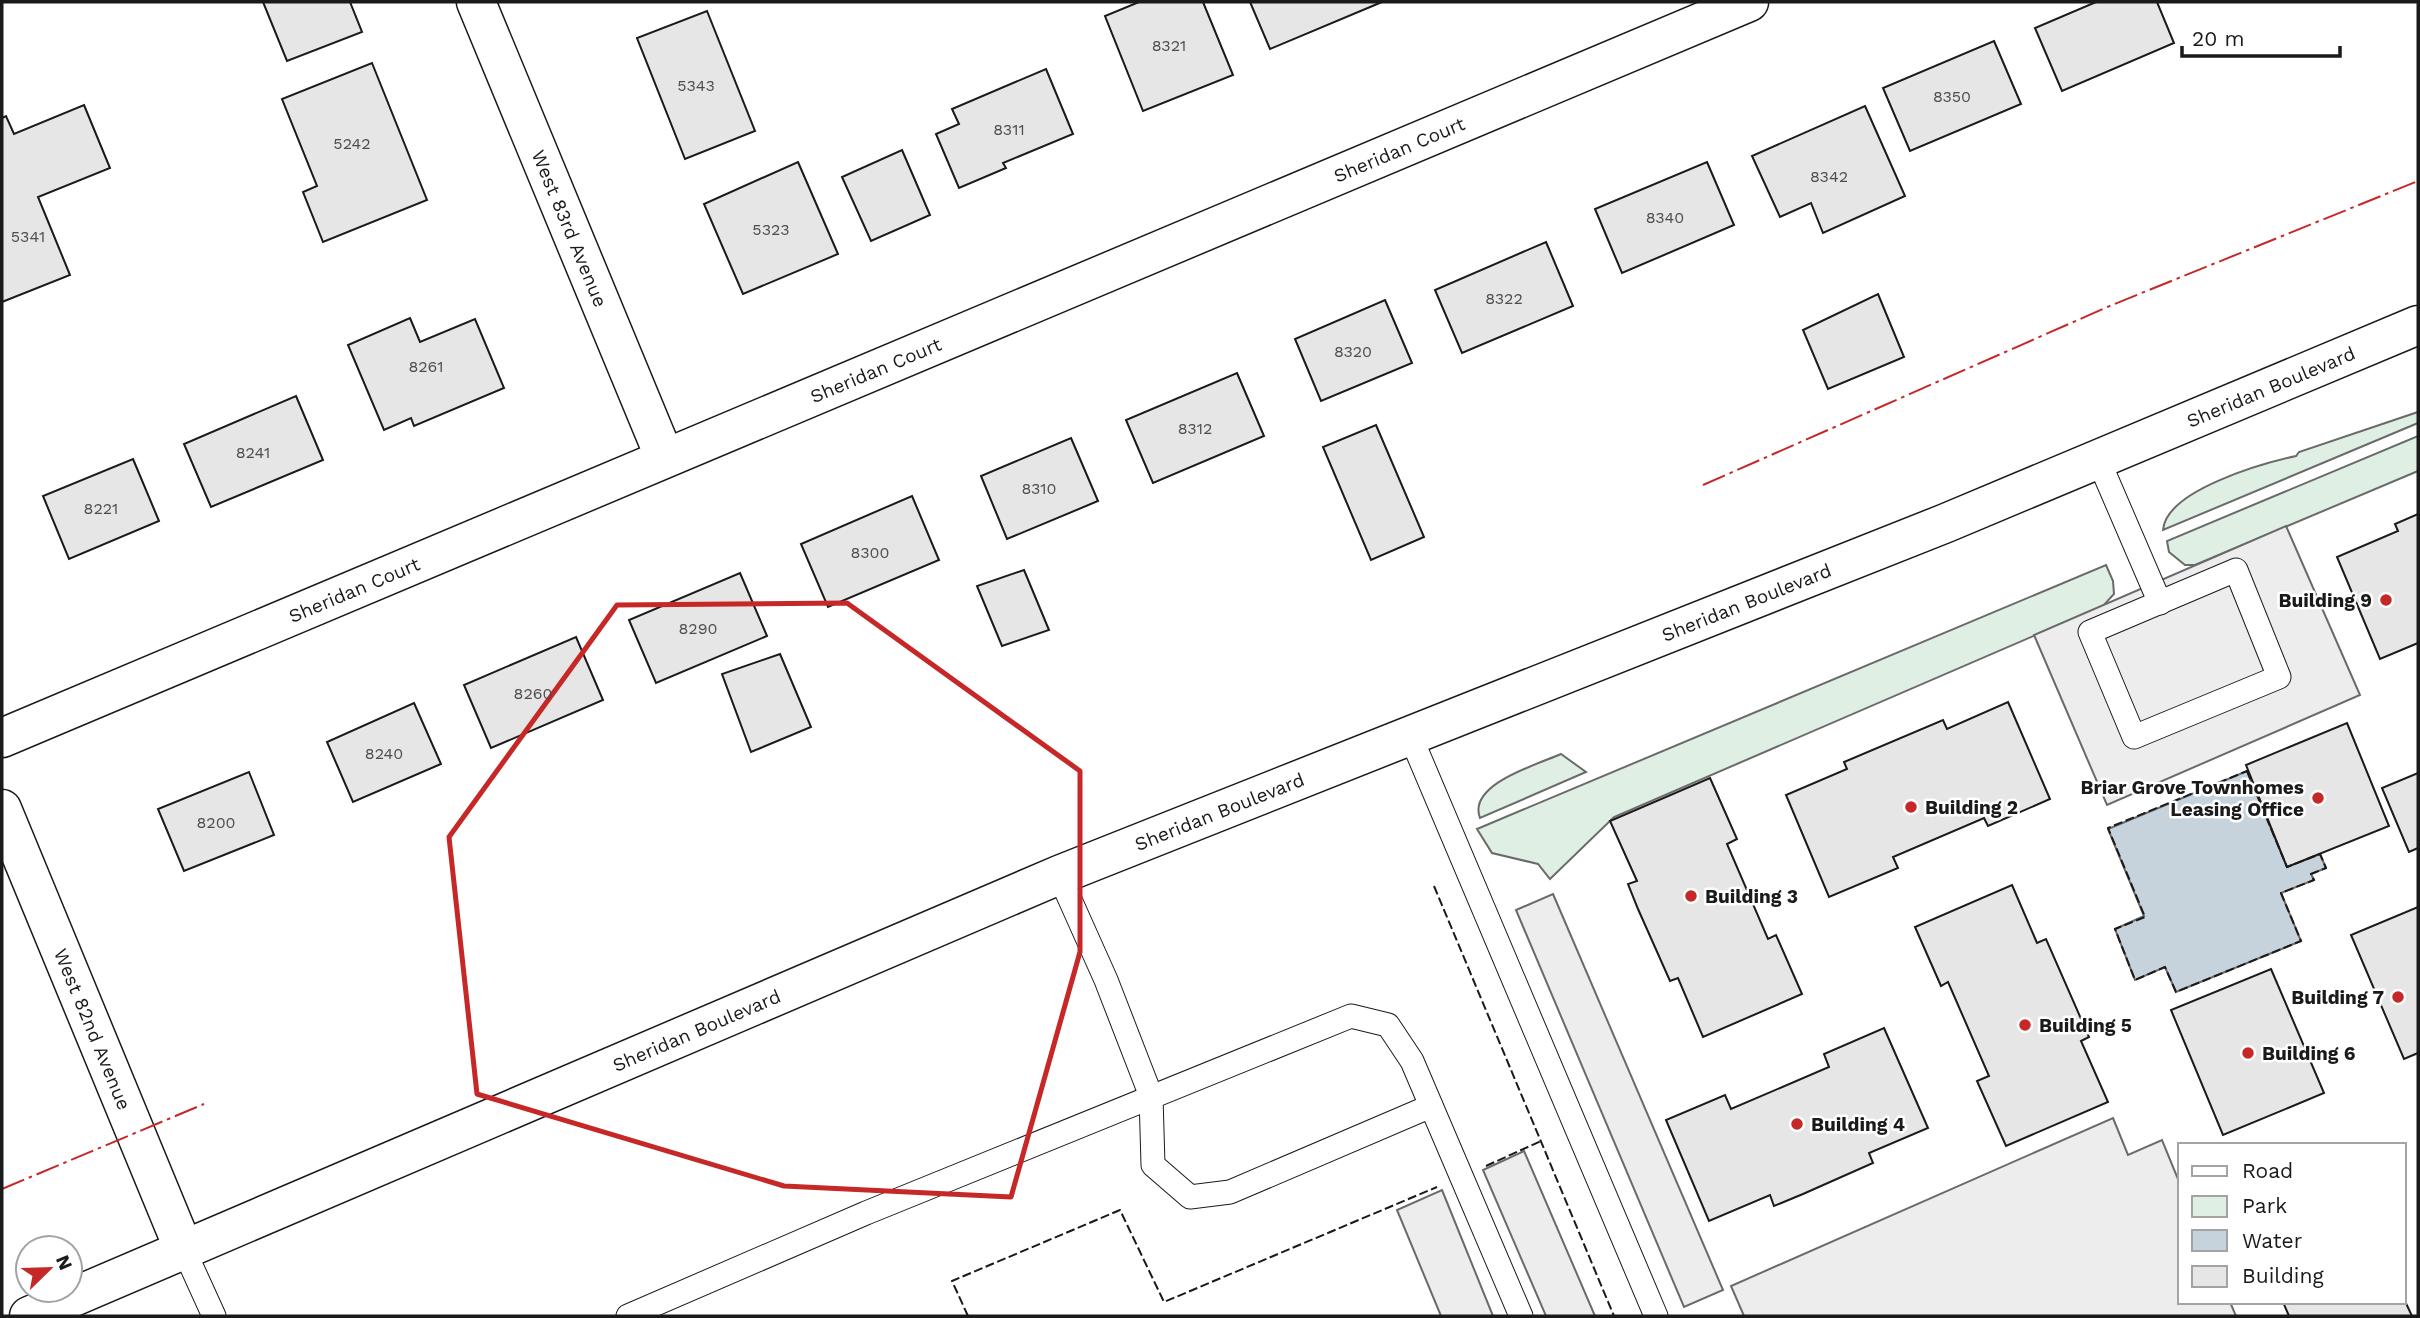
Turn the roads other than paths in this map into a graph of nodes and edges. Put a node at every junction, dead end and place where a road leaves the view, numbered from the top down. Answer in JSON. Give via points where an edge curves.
{"nodes":[{"id":1,"x":476,"y":2,"type":"edge"},
{"id":2,"x":1749,"y":2,"type":"edge"},
{"id":3,"x":2418,"y":325,"type":"edge"},
{"id":4,"x":664,"y":456,"type":"junction"},
{"id":5,"x":2098,"y":459,"type":"junction"},
{"id":6,"x":2160,"y":603,"type":"junction"},
{"id":7,"x":1410,"y":735,"type":"junction"},
{"id":8,"x":2,"y":738,"type":"edge"},
{"id":9,"x":2,"y":809,"type":"edge"},
{"id":10,"x":1059,"y":875,"type":"junction"},
{"id":11,"x":1151,"y":1096,"type":"junction"},
{"id":12,"x":1431,"y":1106,"type":"junction"},
{"id":13,"x":184,"y":1250,"type":"junction"},
{"id":14,"x":29,"y":1316,"type":"edge"},
{"id":15,"x":214,"y":1316,"type":"edge"},
{"id":16,"x":628,"y":1316,"type":"edge"},
{"id":17,"x":1521,"y":1316,"type":"edge"},
{"id":18,"x":1656,"y":1316,"type":"edge"}],
"edges":[{"from":1,"to":4,"type":"street","name":"West 83rd Avenue"},
{"from":2,"to":4,"type":"street","name":"Sheridan Court"},
{"from":3,"to":5,"type":"street","name":"Sheridan Boulevard"},
{"from":4,"to":8,"type":"street","name":"Sheridan Court"},
{"from":5,"to":6,"type":"lane"},
{"from":5,"to":7,"type":"street","name":"Sheridan Boulevard"},
{"from":6,"to":6,"type":"lane","via":[[2236,570],[2279,677],[2134,737],[2090,632]]},
{"from":7,"to":10,"type":"street","name":"Sheridan Boulevard"},
{"from":7,"to":18,"type":"lane"},
{"from":9,"to":13,"type":"street","name":"West 82nd Avenue"},
{"from":10,"to":11,"type":"lane"},
{"from":10,"to":13,"type":"street","name":"Sheridan Boulevard"},
{"from":11,"to":12,"type":"lane","via":[[1351,1016],[1388,1025],[1412,1060]]},
{"from":11,"to":12,"type":"lane","via":[[1153,1165],[1190,1196],[1230,1192]]},
{"from":11,"to":16,"type":"lane"},
{"from":12,"to":17,"type":"lane"},
{"from":13,"to":14,"type":"street","name":"Sheridan Boulevard"},
{"from":13,"to":15,"type":"lane"}]}
